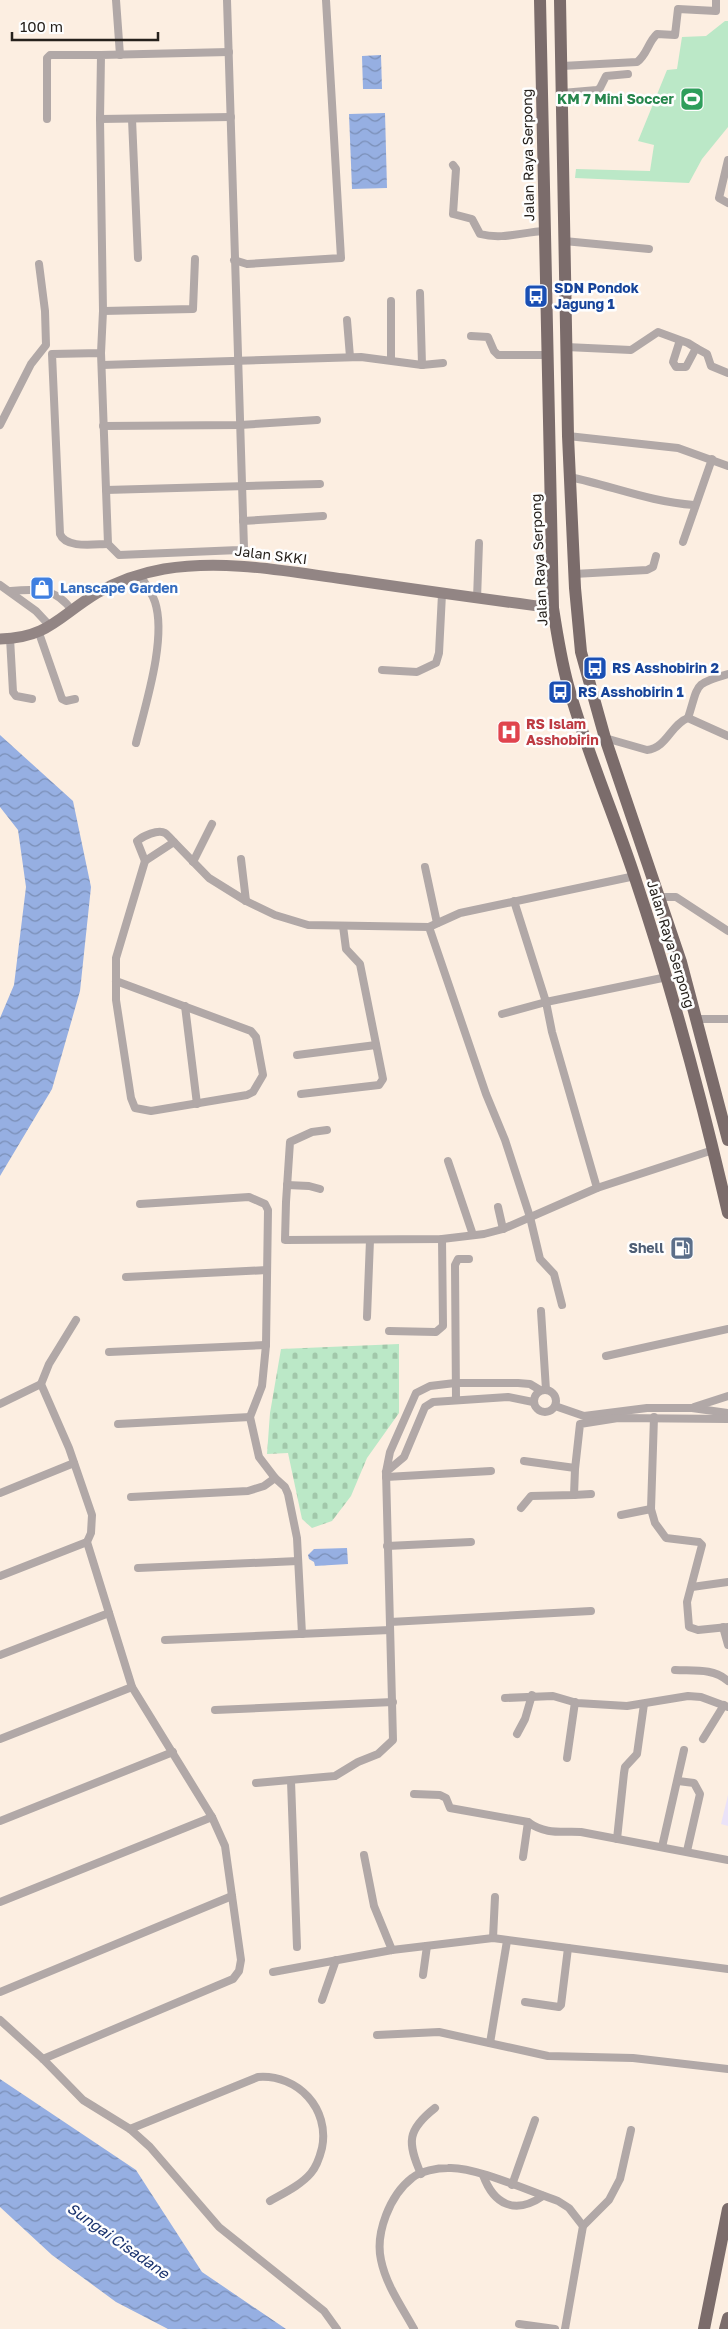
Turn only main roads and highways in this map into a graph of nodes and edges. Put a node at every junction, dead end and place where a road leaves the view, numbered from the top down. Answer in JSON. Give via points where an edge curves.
{"nodes":[{"id":1,"x":540,"y":0,"type":"edge"},
{"id":2,"x":560,"y":0,"type":"edge"},
{"id":3,"x":553,"y":608,"type":"junction"},
{"id":4,"x":4,"y":639,"type":"edge"},
{"id":5,"x":611,"y":758,"type":"junction"},
{"id":6,"x":593,"y":761,"type":"junction"},
{"id":7,"x":728,"y":1140,"type":"edge"},
{"id":8,"x":728,"y":1213,"type":"edge"},
{"id":9,"x":728,"y":2209,"type":"edge"},
{"id":10,"x":722,"y":2264,"type":"edge"},
{"id":11,"x":728,"y":2318,"type":"edge"},
{"id":12,"x":704,"y":2329,"type":"edge"},
{"id":13,"x":725,"y":2329,"type":"edge"}],
"edges":[{"from":1,"to":3,"type":"main road","name":"Jalan Raya Serpong"},
{"from":2,"to":5,"type":"main road","name":"Jalan Raya Serpong","via":[[568,436],[574,574],[581,652]]},
{"from":3,"to":4,"type":"main road","name":"Jalan SKKI","via":[[247,566],[182,566],[140,575],[97,593],[39,633]]},
{"from":3,"to":6,"type":"main road","name":"Jalan Raya Serpong","via":[[568,687]]},
{"from":5,"to":6,"type":"main road"},
{"from":5,"to":7,"type":"main road","name":"Jalan Raya Serpong","via":[[660,897]]},
{"from":6,"to":8,"type":"main road","name":"Jalan Raya Serpong","via":[[667,977]]},
{"from":9,"to":10,"type":"main road"},
{"from":10,"to":12,"type":"main road"},
{"from":11,"to":13,"type":"main road"}]}
